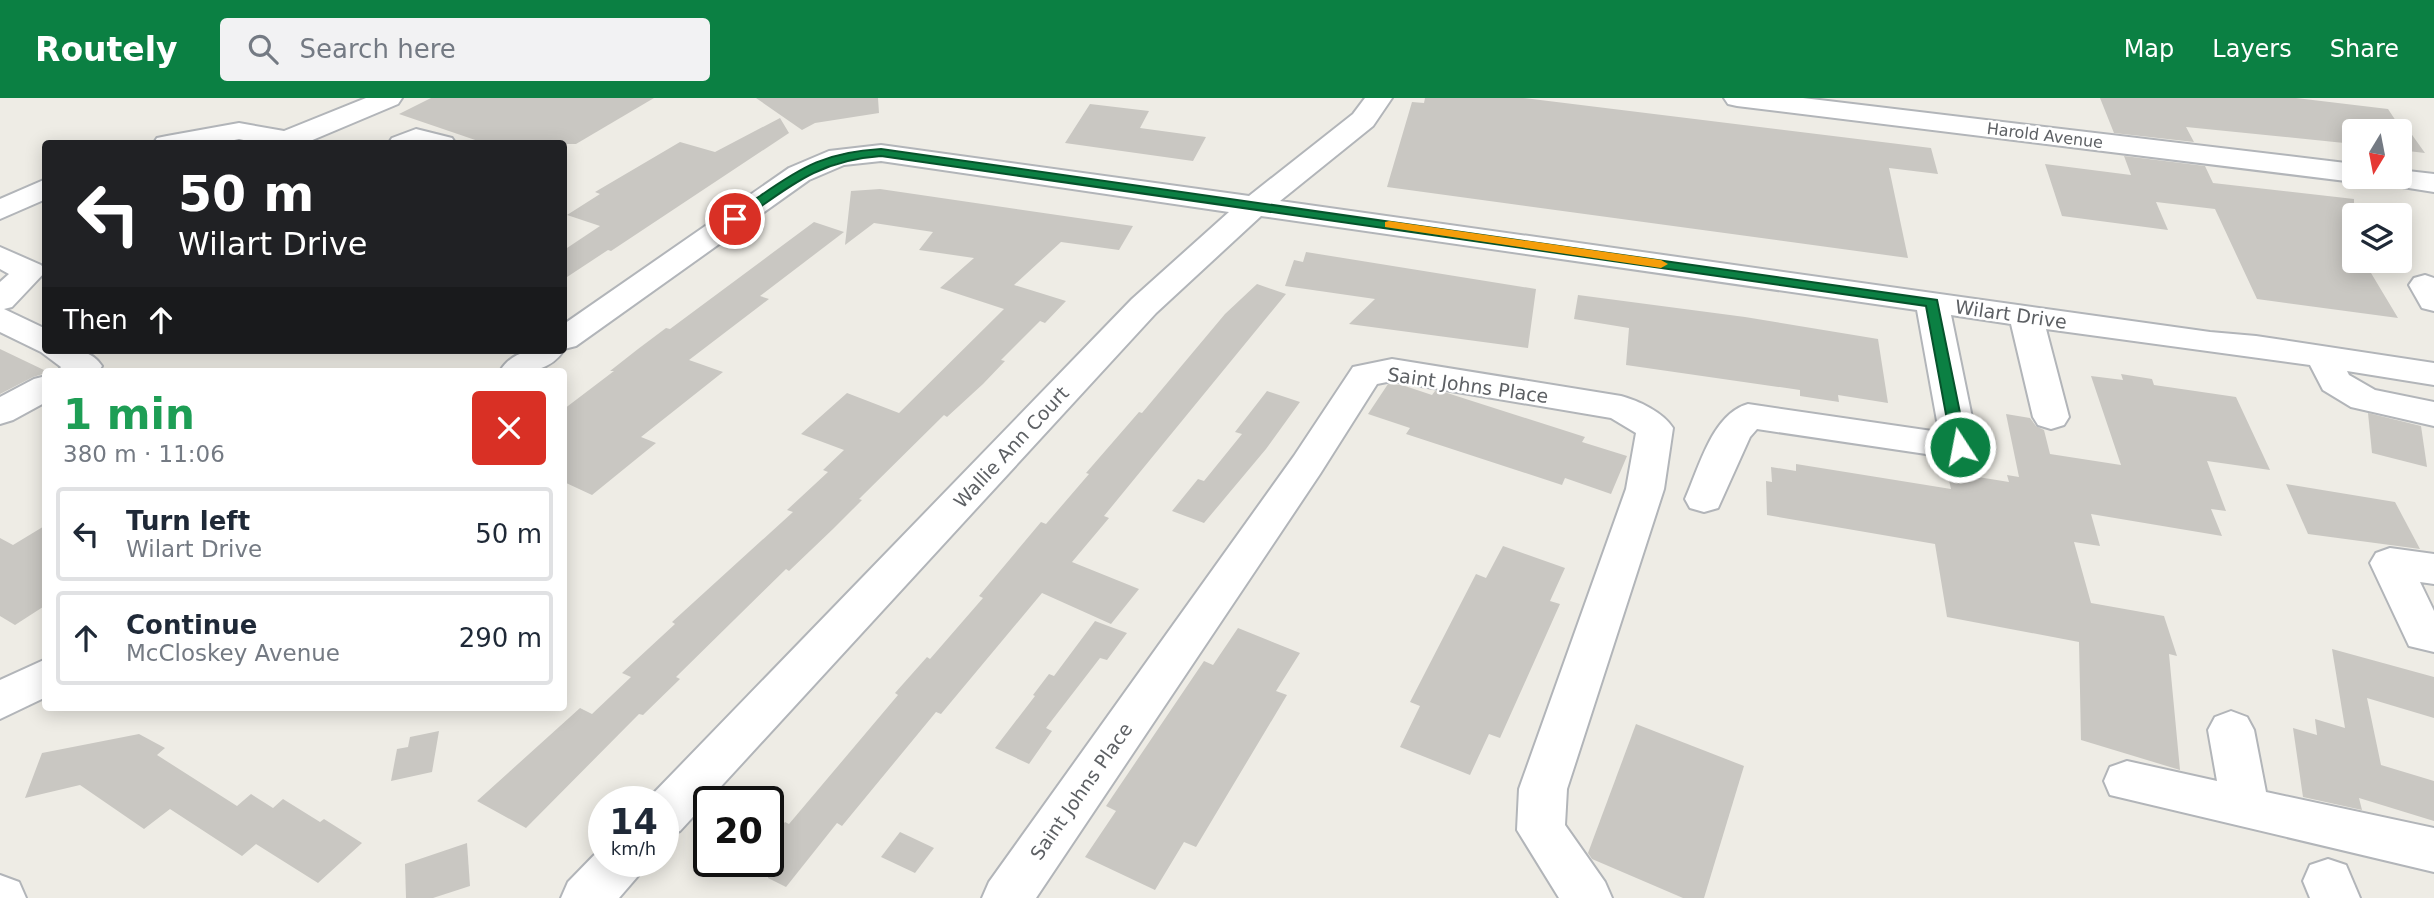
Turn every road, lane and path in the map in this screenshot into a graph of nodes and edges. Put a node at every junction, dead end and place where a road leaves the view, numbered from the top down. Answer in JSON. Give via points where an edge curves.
{"nodes":[{"id":1,"x":389,"y":98,"type":"edge"},
{"id":2,"x":1379,"y":98,"type":"edge"},
{"id":3,"x":1737,"y":98,"type":"edge"},
{"id":4,"x":189,"y":140,"type":"edge"},
{"id":5,"x":278,"y":140,"type":"edge"},
{"id":6,"x":292,"y":140,"type":"edge"},
{"id":7,"x":410,"y":140,"type":"edge"},
{"id":8,"x":427,"y":140,"type":"edge"},
{"id":9,"x":2342,"y":172,"type":"edge"},
{"id":10,"x":2412,"y":180,"type":"edge"},
{"id":11,"x":2434,"y":183,"type":"edge"},
{"id":12,"x":42,"y":190,"type":"edge"},
{"id":13,"x":1257,"y":205,"type":"junction"},
{"id":14,"x":0,"y":210,"type":"edge"},
{"id":15,"x":0,"y":256,"type":"edge"},
{"id":16,"x":0,"y":300,"type":"edge"},
{"id":17,"x":1932,"y":303,"type":"junction"},
{"id":18,"x":2025,"y":316,"type":"junction"},
{"id":19,"x":0,"y":318,"type":"edge"},
{"id":20,"x":567,"y":337,"type":"edge"},
{"id":21,"x":42,"y":342,"type":"edge"},
{"id":22,"x":64,"y":354,"type":"edge"},
{"id":23,"x":541,"y":354,"type":"edge"},
{"id":24,"x":2323,"y":357,"type":"junction"},
{"id":25,"x":81,"y":368,"type":"edge"},
{"id":26,"x":521,"y":368,"type":"edge"},
{"id":27,"x":2434,"y":374,"type":"edge"},
{"id":28,"x":42,"y":389,"type":"edge"},
{"id":29,"x":0,"y":412,"type":"edge"},
{"id":30,"x":2433,"y":416,"type":"edge"},
{"id":31,"x":2052,"y":417,"type":"dead end"},
{"id":32,"x":1704,"y":499,"type":"dead end"},
{"id":33,"x":2434,"y":569,"type":"edge"},
{"id":34,"x":2434,"y":636,"type":"edge"},
{"id":35,"x":42,"y":678,"type":"edge"},
{"id":36,"x":0,"y":701,"type":"edge"},
{"id":37,"x":2231,"y":730,"type":"dead end"},
{"id":38,"x":2127,"y":781,"type":"dead end"},
{"id":39,"x":679,"y":799,"type":"edge"},
{"id":40,"x":2245,"y":807,"type":"junction"},
{"id":41,"x":2434,"y":850,"type":"edge"},
{"id":42,"x":606,"y":877,"type":"edge"},
{"id":43,"x":586,"y":898,"type":"edge"},
{"id":44,"x":1007,"y":898,"type":"edge"},
{"id":45,"x":1587,"y":898,"type":"edge"}],
"edges":[{"from":1,"to":6,"type":"street"},
{"from":2,"to":13,"type":"street","name":"Wallie Ann Court","via":[[1363,120]]},
{"from":3,"to":9,"type":"street","name":"Harold Avenue"},
{"from":4,"to":5,"type":"street","via":[[239,131]]},
{"from":7,"to":8,"type":"street"},
{"from":10,"to":11,"type":"street"},
{"from":12,"to":14,"type":"street"},
{"from":13,"to":17,"type":"street","name":"Wilart Drive"},
{"from":13,"to":20,"type":"street","name":"Wilart Drive","via":[[912,156],[839,157],[799,174]]},
{"from":13,"to":39,"type":"street","name":"Wallie Ann Court","via":[[1144,306]]},
{"from":15,"to":16,"type":"street","via":[[30,272]]},
{"from":17,"to":18,"type":"street","name":"Wilart Drive"},
{"from":17,"to":32,"type":"street","via":[[1960,447],[1748,416],[1734,432]]},
{"from":18,"to":24,"type":"street","name":"Wilart Drive"},
{"from":18,"to":31,"type":"street"},
{"from":19,"to":21,"type":"street"},
{"from":22,"to":25,"type":"street","via":[[85,366]]},
{"from":23,"to":26,"type":"street"},
{"from":24,"to":27,"type":"street","name":"Wilart Drive"},
{"from":24,"to":30,"type":"street","via":[[2335,382],[2364,399]]},
{"from":28,"to":29,"type":"street"},
{"from":33,"to":34,"type":"street","via":[[2389,563],[2424,634]]},
{"from":35,"to":36,"type":"street"},
{"from":37,"to":40,"type":"street"},
{"from":38,"to":40,"type":"street"},
{"from":40,"to":41,"type":"street"},
{"from":42,"to":43,"type":"street"},
{"from":44,"to":45,"type":"street","name":"Saint Johns Place","via":[[1365,375],[1392,370],[1621,408],[1655,428],[1645,489],[1543,789],[1541,830]]}]}
